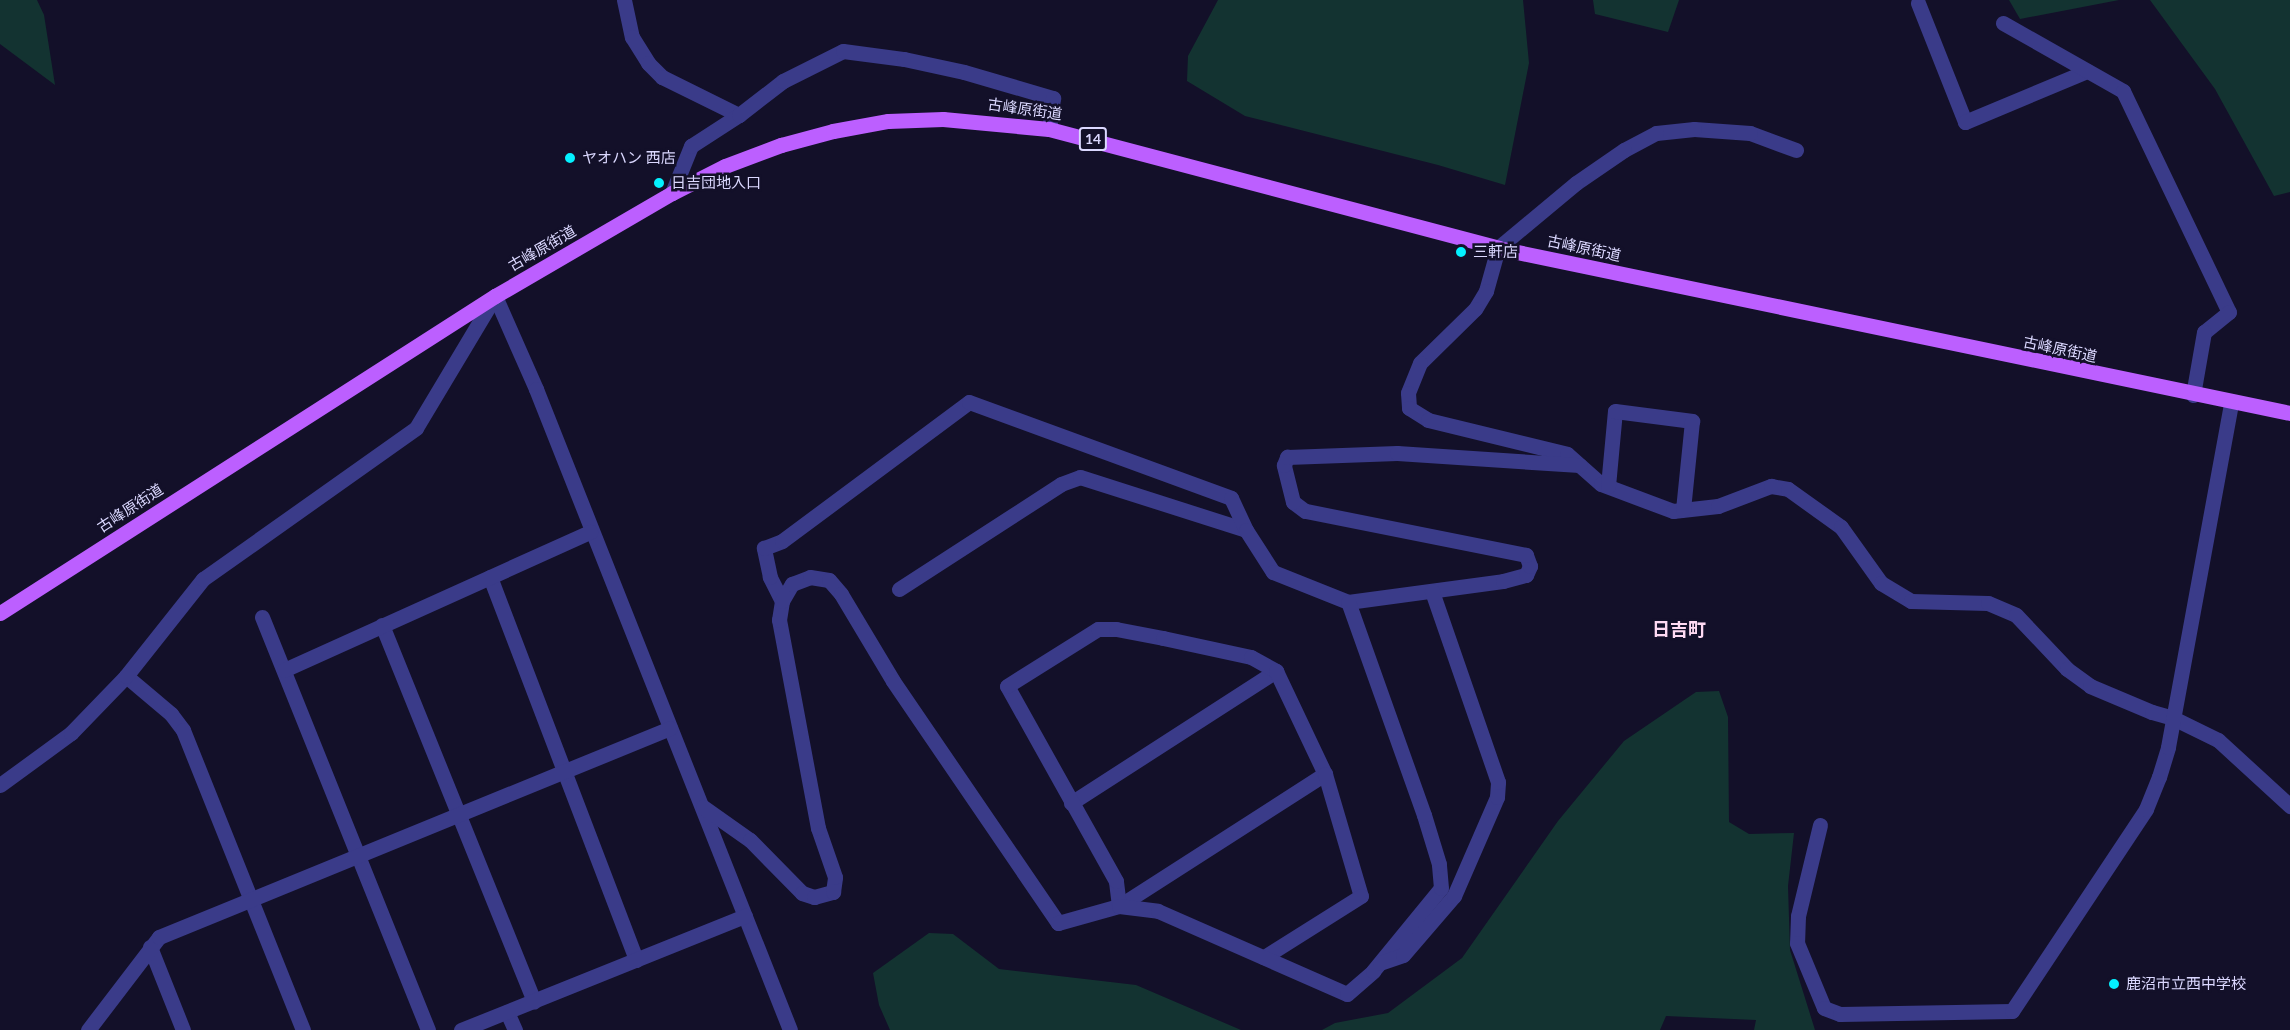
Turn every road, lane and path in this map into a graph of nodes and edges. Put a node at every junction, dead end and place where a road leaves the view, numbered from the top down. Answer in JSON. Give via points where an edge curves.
{"nodes":[{"id":1,"x":624,"y":0,"type":"edge"},
{"id":2,"x":1918,"y":3,"type":"dead end"},
{"id":3,"x":2003,"y":23,"type":"dead end"},
{"id":4,"x":2088,"y":71,"type":"junction"},
{"id":5,"x":739,"y":115,"type":"junction"},
{"id":6,"x":1049,"y":129,"type":"junction"},
{"id":7,"x":1796,"y":150,"type":"dead end"},
{"id":8,"x":672,"y":193,"type":"junction"},
{"id":9,"x":1498,"y":248,"type":"junction"},
{"id":10,"x":495,"y":296,"type":"junction"},
{"id":11,"x":2193,"y":395,"type":"junction"},
{"id":12,"x":2231,"y":403,"type":"junction"},
{"id":13,"x":2290,"y":413,"type":"edge"},
{"id":14,"x":1580,"y":465,"type":"junction"},
{"id":15,"x":1608,"y":486,"type":"junction"},
{"id":16,"x":1683,"y":510,"type":"junction"},
{"id":17,"x":1246,"y":530,"type":"junction"},
{"id":18,"x":590,"y":532,"type":"junction"},
{"id":19,"x":490,"y":577,"type":"junction"},
{"id":20,"x":899,"y":589,"type":"dead end"},
{"id":21,"x":1432,"y":591,"type":"junction"},
{"id":22,"x":783,"y":601,"type":"junction"},
{"id":23,"x":1348,"y":602,"type":"junction"},
{"id":24,"x":0,"y":613,"type":"edge"},
{"id":25,"x":262,"y":617,"type":"dead end"},
{"id":26,"x":382,"y":625,"type":"junction"},
{"id":27,"x":284,"y":669,"type":"junction"},
{"id":28,"x":1276,"y":671,"type":"junction"},
{"id":29,"x":126,"y":676,"type":"junction"},
{"id":30,"x":2173,"y":718,"type":"junction"},
{"id":31,"x":670,"y":728,"type":"junction"},
{"id":32,"x":564,"y":772,"type":"junction"},
{"id":33,"x":1325,"y":774,"type":"junction"},
{"id":34,"x":0,"y":785,"type":"edge"},
{"id":35,"x":1071,"y":804,"type":"junction"},
{"id":36,"x":2290,"y":806,"type":"edge"},
{"id":37,"x":703,"y":807,"type":"junction"},
{"id":38,"x":458,"y":815,"type":"junction"},
{"id":39,"x":1820,"y":825,"type":"dead end"},
{"id":40,"x":358,"y":856,"type":"junction"},
{"id":41,"x":251,"y":900,"type":"junction"},
{"id":42,"x":1119,"y":906,"type":"junction"},
{"id":43,"x":745,"y":916,"type":"junction"},
{"id":44,"x":150,"y":948,"type":"junction"},
{"id":45,"x":1264,"y":957,"type":"junction"},
{"id":46,"x":636,"y":960,"type":"junction"},
{"id":47,"x":1380,"y":963,"type":"junction"},
{"id":48,"x":534,"y":1001,"type":"junction"},
{"id":49,"x":507,"y":1012,"type":"junction"},
{"id":50,"x":88,"y":1030,"type":"edge"},
{"id":51,"x":183,"y":1030,"type":"edge"},
{"id":52,"x":303,"y":1030,"type":"edge"},
{"id":53,"x":428,"y":1030,"type":"edge"},
{"id":54,"x":461,"y":1030,"type":"edge"},
{"id":55,"x":515,"y":1030,"type":"edge"},
{"id":56,"x":790,"y":1030,"type":"edge"}],
"edges":[{"from":1,"to":5,"type":"street","via":[[633,37],[648,63],[662,77]]},
{"from":2,"to":4,"type":"street","via":[[1965,122]]},
{"from":3,"to":4,"type":"street"},
{"from":4,"to":11,"type":"street","via":[[2123,91],[2229,312],[2204,332]]},
{"from":5,"to":6,"type":"street","via":[[783,81],[843,51],[964,72],[1053,98]]},
{"from":5,"to":8,"type":"street","via":[[691,146]]},
{"from":6,"to":8,"type":"main road","name":"古峰原街道","number":"14","via":[[943,119],[888,121],[781,145],[725,166]]},
{"from":6,"to":9,"type":"main road","name":"古峰原街道","number":"14"},
{"from":7,"to":9,"type":"street","via":[[1750,133],[1694,129],[1656,133],[1576,183]]},
{"from":8,"to":10,"type":"main road","name":"古峰原街道","number":"14"},
{"from":9,"to":11,"type":"main road","name":"古峰原街道","number":"14"},
{"from":9,"to":14,"type":"street","via":[[1486,291],[1475,309],[1420,363],[1408,393],[1409,408],[1428,420],[1567,454]]},
{"from":10,"to":18,"type":"street","via":[[536,389]]},
{"from":10,"to":24,"type":"main road","name":"古峰原街道","number":"14"},
{"from":10,"to":29,"type":"street","via":[[416,428],[203,579]]},
{"from":11,"to":12,"type":"main road","name":"古峰原街道","number":"14"},
{"from":12,"to":13,"type":"main road","name":"古峰原街道","number":"14"},
{"from":12,"to":30,"type":"street"},
{"from":14,"to":15,"type":"street"},
{"from":14,"to":21,"type":"street","via":[[1397,453],[1287,457],[1284,465],[1293,502],[1305,511],[1526,555],[1530,566],[1526,575],[1503,581]]},
{"from":15,"to":16,"type":"street","via":[[1673,511]]},
{"from":15,"to":16,"type":"street","via":[[1615,411],[1692,421]]},
{"from":16,"to":30,"type":"street","via":[[1718,506],[1771,486],[1788,489],[1841,527],[1881,583],[1911,601],[1988,603],[2016,615],[2067,669],[2090,686]]},
{"from":17,"to":20,"type":"street","via":[[1080,477],[1061,484]]},
{"from":17,"to":22,"type":"street","via":[[1232,498],[969,402],[782,541],[764,548],[770,577]]},
{"from":17,"to":23,"type":"street","via":[[1273,572]]},
{"from":18,"to":19,"type":"street"},
{"from":18,"to":31,"type":"street"},
{"from":19,"to":26,"type":"street"},
{"from":19,"to":32,"type":"street"},
{"from":21,"to":23,"type":"street"},
{"from":21,"to":47,"type":"street","via":[[1498,782],[1497,797],[1454,896],[1403,955]]},
{"from":22,"to":37,"type":"street","via":[[779,620],[818,828],[834,877],[833,892],[814,897],[802,893],[750,840]]},
{"from":22,"to":42,"type":"street","via":[[792,584],[810,577],[829,580],[841,594],[893,681],[1058,923]]},
{"from":23,"to":47,"type":"street","via":[[1424,815],[1441,888]]},
{"from":25,"to":27,"type":"street"},
{"from":26,"to":27,"type":"street"},
{"from":26,"to":38,"type":"street"},
{"from":27,"to":40,"type":"street"},
{"from":28,"to":33,"type":"street"},
{"from":28,"to":35,"type":"street"},
{"from":28,"to":35,"type":"street","via":[[1251,657],[1116,629],[1098,629],[1007,686]]},
{"from":29,"to":34,"type":"street","via":[[71,733]]},
{"from":29,"to":41,"type":"street","via":[[171,714],[183,730]]},
{"from":30,"to":36,"type":"street","via":[[2217,740]]},
{"from":30,"to":39,"type":"street","via":[[2168,747],[2146,809],[2012,1011],[1840,1014],[1824,1008],[1797,943],[1798,916]]},
{"from":31,"to":32,"type":"street"},
{"from":31,"to":37,"type":"street"},
{"from":32,"to":38,"type":"street"},
{"from":32,"to":46,"type":"street"},
{"from":33,"to":42,"type":"street"},
{"from":33,"to":45,"type":"street","via":[[1362,896]]},
{"from":35,"to":42,"type":"street","via":[[1116,881]]},
{"from":37,"to":43,"type":"street"},
{"from":38,"to":40,"type":"street"},
{"from":38,"to":48,"type":"street"},
{"from":40,"to":41,"type":"street"},
{"from":40,"to":53,"type":"street"},
{"from":41,"to":44,"type":"street","via":[[159,938]]},
{"from":41,"to":52,"type":"street"},
{"from":42,"to":45,"type":"street","via":[[1158,911]]},
{"from":43,"to":46,"type":"street"},
{"from":43,"to":56,"type":"street"},
{"from":44,"to":50,"type":"street"},
{"from":44,"to":51,"type":"street"},
{"from":45,"to":47,"type":"street","via":[[1347,994]]},
{"from":46,"to":48,"type":"street"},
{"from":48,"to":49,"type":"street"},
{"from":49,"to":54,"type":"street"},
{"from":49,"to":55,"type":"street"}]}
